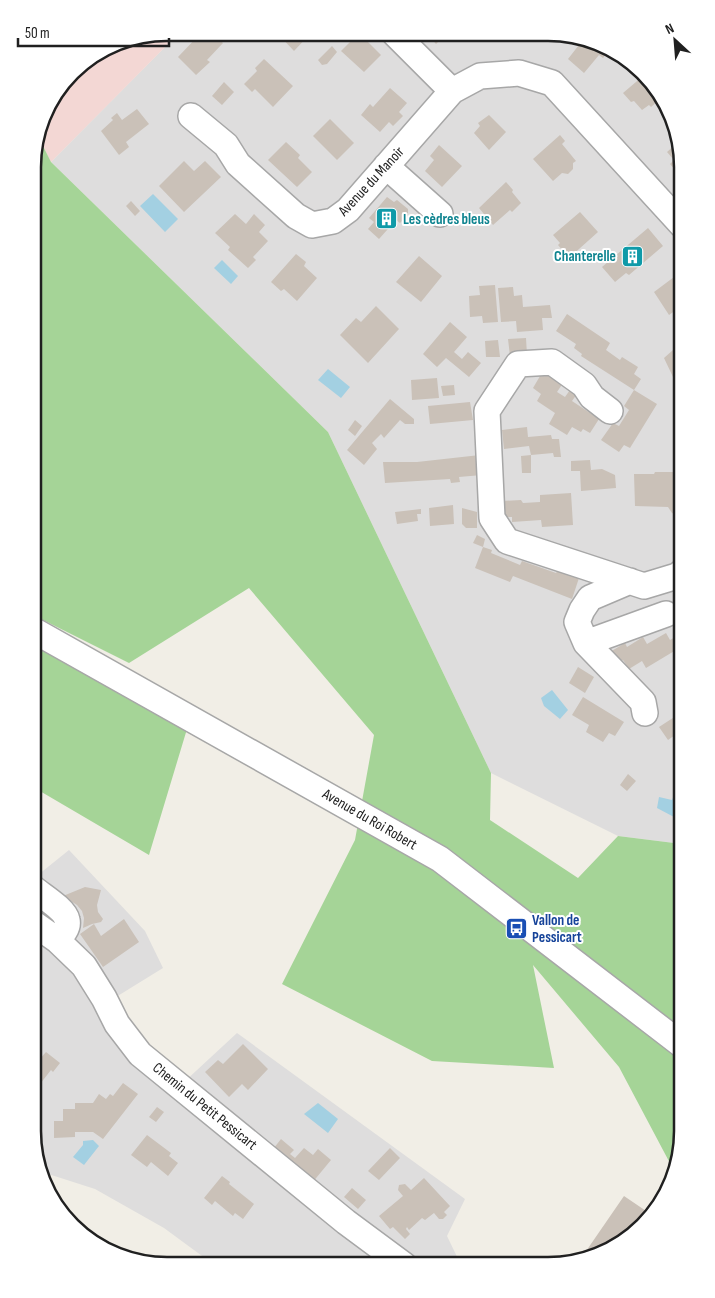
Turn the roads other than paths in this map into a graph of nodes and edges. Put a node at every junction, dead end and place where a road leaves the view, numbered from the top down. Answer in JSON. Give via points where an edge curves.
{"nodes":[{"id":1,"x":402,"y":41,"type":"edge"},
{"id":2,"x":452,"y":91,"type":"junction"},
{"id":3,"x":191,"y":116,"type":"dead end"},
{"id":4,"x":386,"y":166,"type":"junction"},
{"id":5,"x":440,"y":214,"type":"dead end"},
{"id":6,"x":674,"y":216,"type":"edge"},
{"id":7,"x":610,"y":411,"type":"dead end"},
{"id":8,"x":674,"y":577,"type":"edge"},
{"id":9,"x":630,"y":581,"type":"junction"},
{"id":10,"x":666,"y":614,"type":"dead end"},
{"id":11,"x":41,"y":635,"type":"edge"},
{"id":12,"x":586,"y":643,"type":"junction"},
{"id":13,"x":645,"y":713,"type":"dead end"},
{"id":14,"x":41,"y":894,"type":"edge"},
{"id":15,"x":41,"y":929,"type":"edge"},
{"id":16,"x":57,"y":940,"type":"junction"},
{"id":17,"x":673,"y":1038,"type":"edge"},
{"id":18,"x":393,"y":1257,"type":"edge"}],
"edges":[{"from":1,"to":2,"type":"street"},
{"from":2,"to":4,"type":"street","name":"Avenue du Manoir"},
{"from":2,"to":6,"type":"street","name":"Avenue du Manoir","via":[[480,76],[519,73],[552,82]]},
{"from":3,"to":4,"type":"street","name":"Avenue du Manoir","via":[[226,145],[238,164],[289,210],[312,225],[333,220],[348,210]]},
{"from":4,"to":5,"type":"street"},
{"from":7,"to":9,"type":"street","via":[[592,397],[584,385],[552,362],[518,364],[487,411],[492,518],[507,541]]},
{"from":8,"to":9,"type":"street","via":[[644,586]]},
{"from":9,"to":12,"type":"street","via":[[590,598],[577,622]]},
{"from":10,"to":12,"type":"street"},
{"from":11,"to":17,"type":"street","name":"Avenue du Roi Robert","via":[[440,859]]},
{"from":12,"to":13,"type":"street","via":[[644,702]]},
{"from":14,"to":16,"type":"street","via":[[62,911],[67,920],[66,930]]},
{"from":15,"to":16,"type":"street","name":"Chemin du Petit Pessicart"},
{"from":16,"to":18,"type":"street","name":"Chemin du Petit Pessicart","via":[[84,966],[117,1024],[140,1054]]}]}
